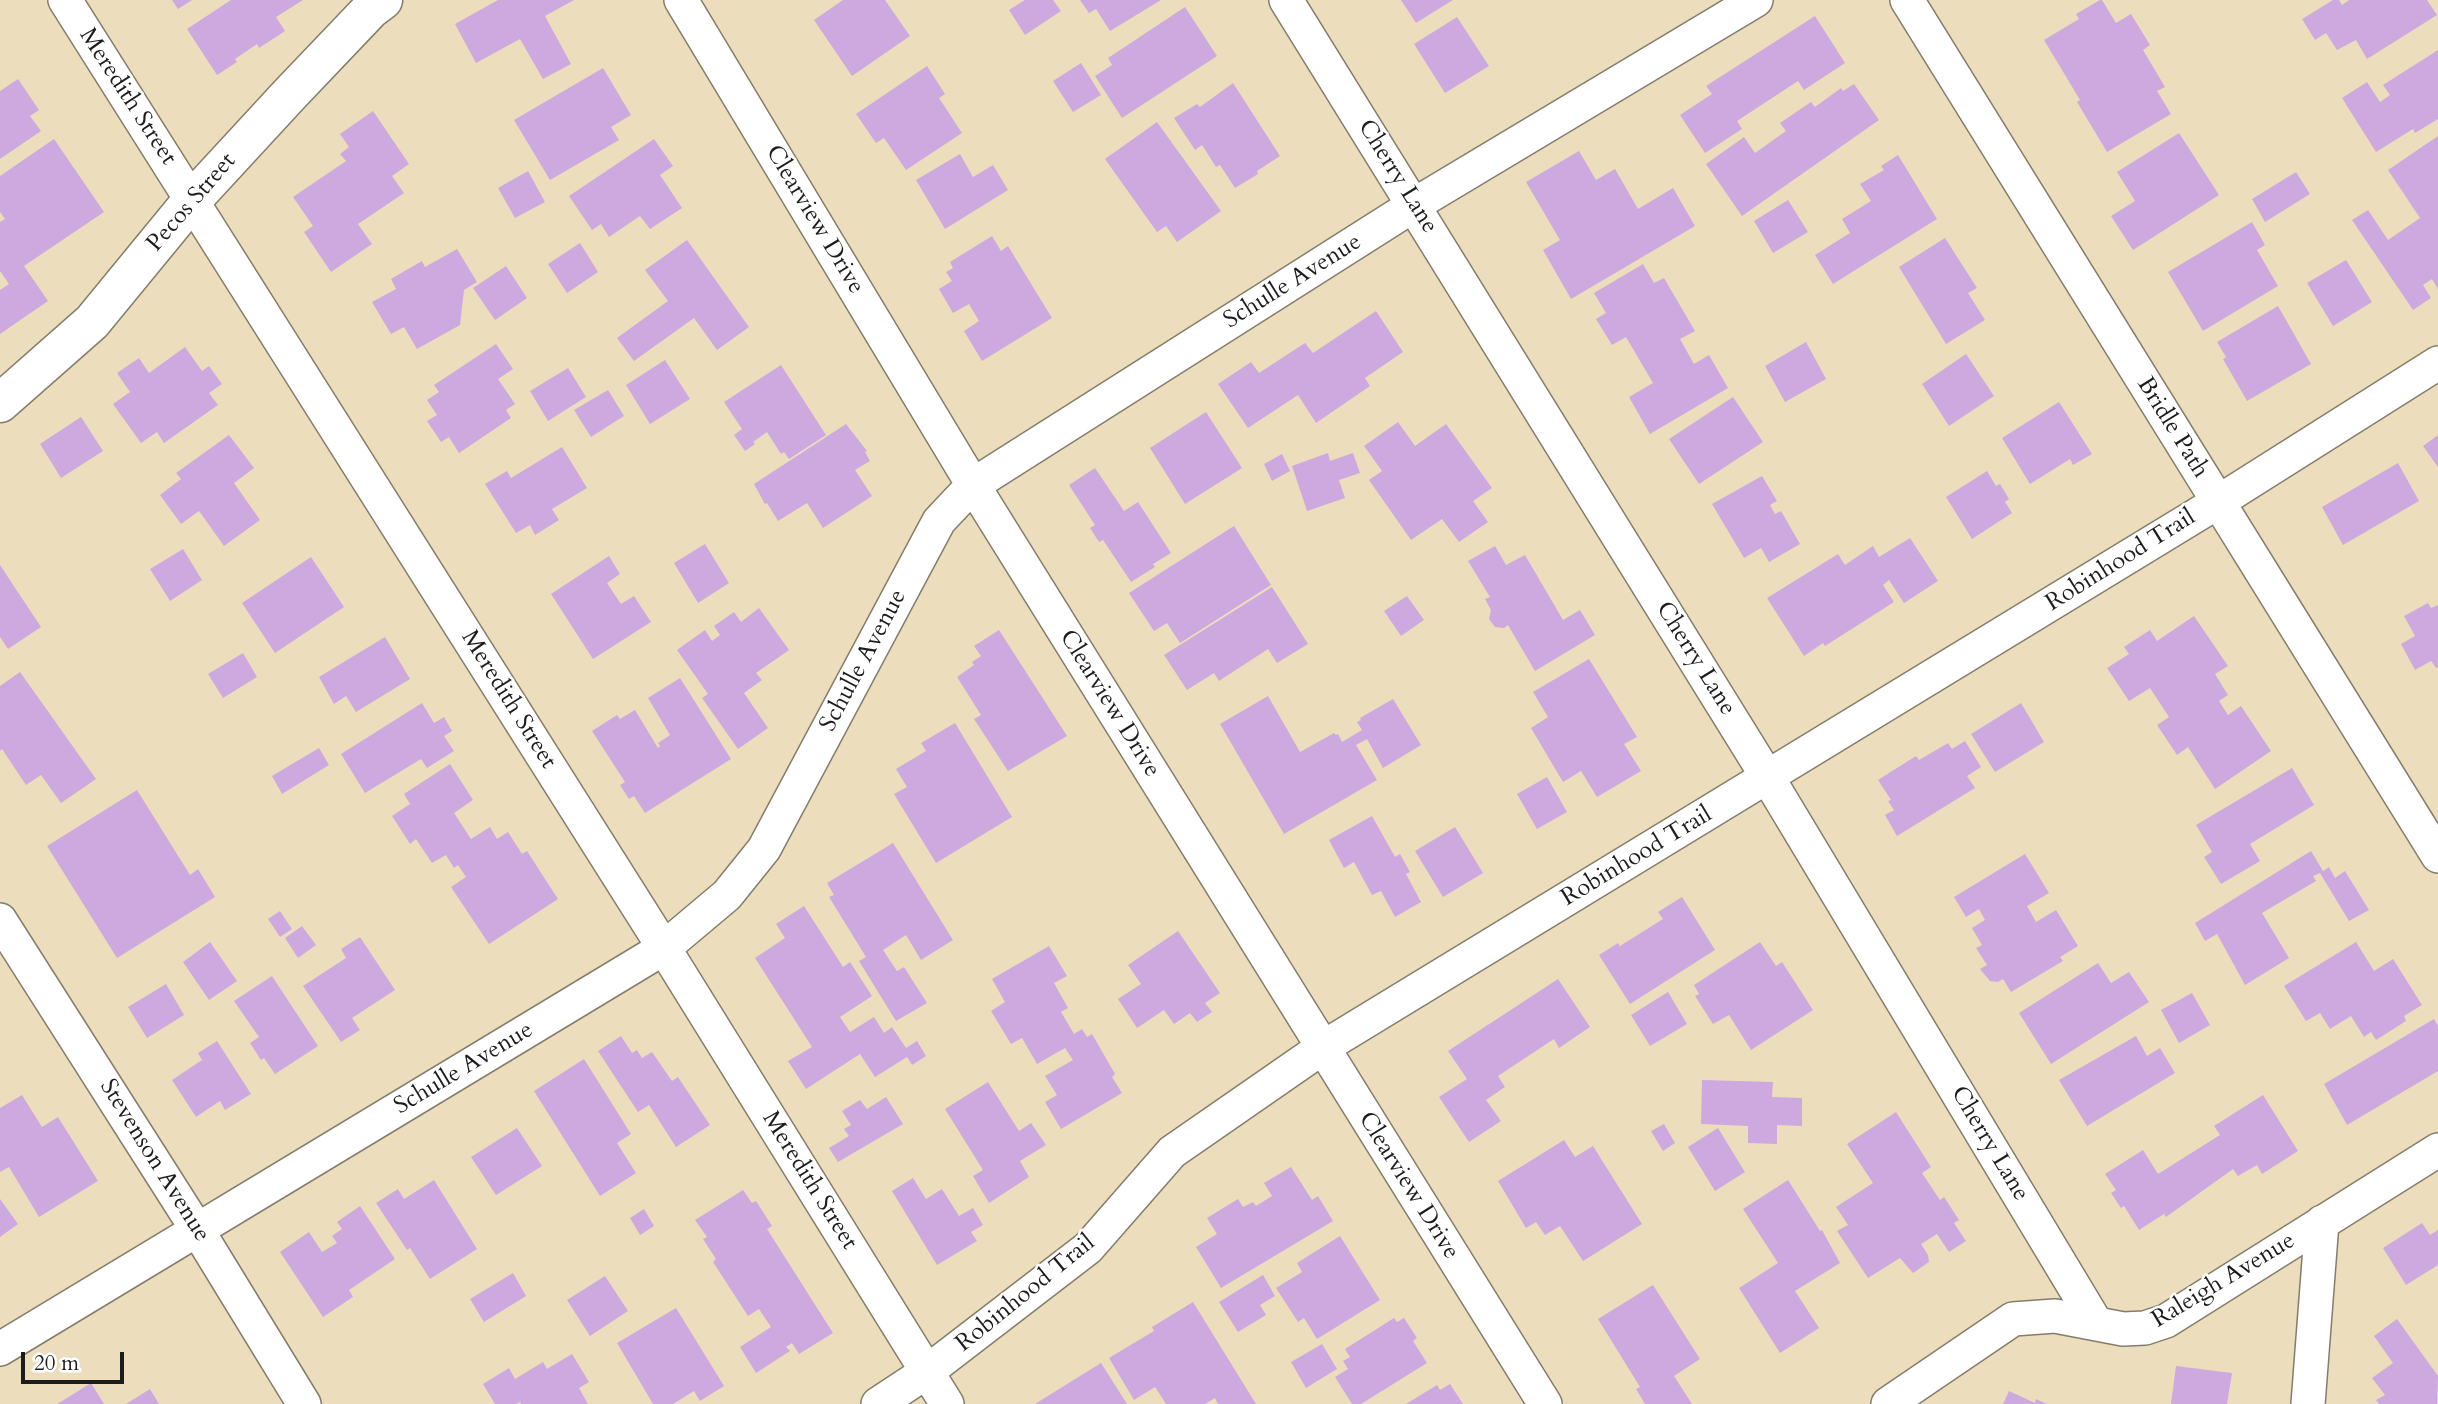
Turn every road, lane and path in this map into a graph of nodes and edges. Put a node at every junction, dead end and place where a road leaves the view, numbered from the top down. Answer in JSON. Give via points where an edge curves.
{"nodes":[{"id":1,"x":65,"y":0,"type":"edge"},
{"id":2,"x":383,"y":0,"type":"edge"},
{"id":3,"x":681,"y":0,"type":"edge"},
{"id":4,"x":1286,"y":0,"type":"edge"},
{"id":5,"x":1756,"y":0,"type":"edge"},
{"id":6,"x":1907,"y":0,"type":"edge"},
{"id":7,"x":192,"y":199,"type":"junction"},
{"id":8,"x":1414,"y":205,"type":"junction"},
{"id":9,"x":2438,"y":363,"type":"edge"},
{"id":10,"x":0,"y":403,"type":"edge"},
{"id":11,"x":973,"y":485,"type":"junction"},
{"id":12,"x":2218,"y":502,"type":"junction"},
{"id":13,"x":1768,"y":778,"type":"junction"},
{"id":14,"x":2438,"y":856,"type":"edge"},
{"id":15,"x":0,"y":920,"type":"edge"},
{"id":16,"x":664,"y":947,"type":"junction"},
{"id":17,"x":1322,"y":1048,"type":"junction"},
{"id":18,"x":2438,"y":1150,"type":"edge"},
{"id":19,"x":2322,"y":1222,"type":"junction"},
{"id":20,"x":198,"y":1231,"type":"junction"},
{"id":21,"x":2096,"y":1323,"type":"junction"},
{"id":22,"x":0,"y":1349,"type":"edge"},
{"id":23,"x":928,"y":1371,"type":"junction"},
{"id":24,"x":304,"y":1404,"type":"edge"},
{"id":25,"x":878,"y":1404,"type":"edge"},
{"id":26,"x":947,"y":1404,"type":"edge"},
{"id":27,"x":1545,"y":1404,"type":"edge"},
{"id":28,"x":1888,"y":1404,"type":"edge"},
{"id":29,"x":2308,"y":1404,"type":"edge"}],
"edges":[{"from":1,"to":7,"type":"street","name":"Meredith Street"},
{"from":2,"to":7,"type":"street","name":"Pecos Street"},
{"from":3,"to":11,"type":"street","name":"Clearview Drive"},
{"from":4,"to":8,"type":"street","name":"Cherry Lane"},
{"from":5,"to":8,"type":"street","name":"Schulle Avenue"},
{"from":6,"to":12,"type":"street","name":"Bridle Path"},
{"from":7,"to":10,"type":"street","name":"Pecos Street","via":[[92,322]]},
{"from":7,"to":16,"type":"street","name":"Meredith Street"},
{"from":8,"to":11,"type":"street","name":"Schulle Avenue"},
{"from":8,"to":13,"type":"street","name":"Cherry Lane"},
{"from":9,"to":12,"type":"street","name":"Robinhood Trail"},
{"from":11,"to":16,"type":"street","name":"Schulle Avenue","via":[[939,521],[764,849],[727,895]]},
{"from":11,"to":17,"type":"street","name":"Clearview Drive"},
{"from":12,"to":13,"type":"street","name":"Robinhood Trail"},
{"from":12,"to":14,"type":"street","name":"Bridle Path"},
{"from":13,"to":17,"type":"street","name":"Robinhood Trail"},
{"from":13,"to":21,"type":"street","name":"Cherry Lane"},
{"from":15,"to":20,"type":"street","name":"Stevenson Avenue"},
{"from":16,"to":20,"type":"street","name":"Schulle Avenue"},
{"from":16,"to":23,"type":"street","name":"Meredith Street"},
{"from":17,"to":23,"type":"street","name":"Robinhood Trail","via":[[1172,1152],[1088,1248]]},
{"from":17,"to":27,"type":"street","name":"Clearview Drive"},
{"from":18,"to":19,"type":"street","name":"Raleigh Avenue"},
{"from":19,"to":21,"type":"street","name":"Raleigh Avenue","via":[[2166,1321],[2123,1329]]},
{"from":19,"to":29,"type":"street"},
{"from":20,"to":22,"type":"street","name":"Schulle Avenue"},
{"from":20,"to":24,"type":"street","name":"Stevenson Avenue"},
{"from":21,"to":28,"type":"street","name":"Raleigh Avenue","via":[[2055,1316],[2013,1319]]},
{"from":23,"to":25,"type":"street","name":"Robinhood Trail"},
{"from":23,"to":26,"type":"street","name":"Meredith Street"}]}
